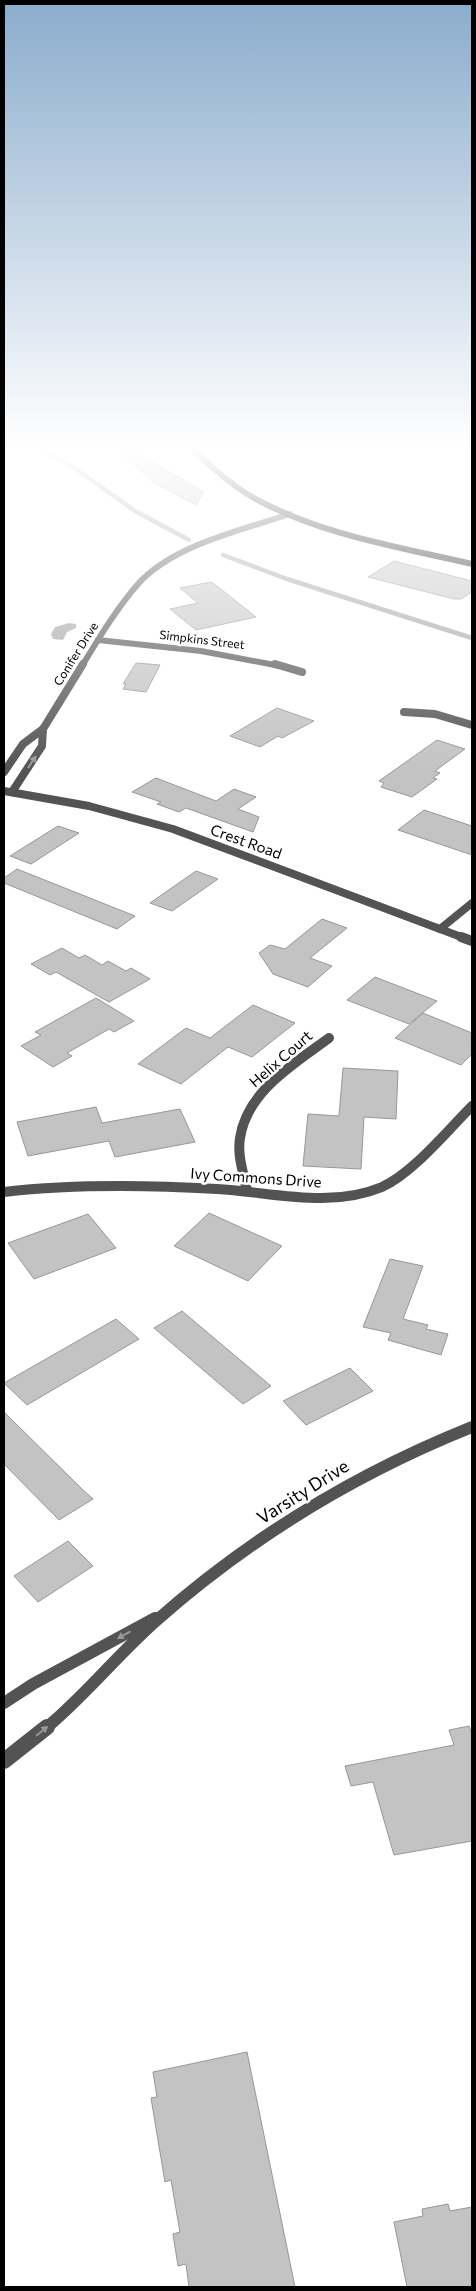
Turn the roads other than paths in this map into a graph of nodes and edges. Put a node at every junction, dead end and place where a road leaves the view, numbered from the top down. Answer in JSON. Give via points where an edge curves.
{"nodes":[{"id":1,"x":174,"y":558,"type":"edge"},
{"id":2,"x":447,"y":558,"type":"edge"},
{"id":3,"x":472,"y":564,"type":"edge"},
{"id":4,"x":98,"y":640,"type":"junction"},
{"id":5,"x":302,"y":672,"type":"dead end"},
{"id":6,"x":404,"y":712,"type":"dead end"},
{"id":7,"x":472,"y":725,"type":"edge"},
{"id":8,"x":43,"y":729,"type":"junction"},
{"id":9,"x":4,"y":772,"type":"edge"},
{"id":10,"x":8,"y":791,"type":"edge"},
{"id":11,"x":472,"y":903,"type":"edge"},
{"id":12,"x":440,"y":929,"type":"junction"},
{"id":13,"x":472,"y":941,"type":"edge"},
{"id":14,"x":329,"y":1038,"type":"dead end"},
{"id":15,"x":472,"y":1106,"type":"edge"},
{"id":16,"x":4,"y":1192,"type":"edge"},
{"id":17,"x":247,"y":1192,"type":"junction"},
{"id":18,"x":472,"y":1427,"type":"edge"},
{"id":19,"x":167,"y":1611,"type":"junction"},
{"id":20,"x":4,"y":1703,"type":"edge"},
{"id":21,"x":4,"y":1761,"type":"edge"}],
"edges":[{"from":1,"to":4,"type":"street","name":"Conifer Drive","via":[[131,591]]},
{"from":2,"to":3,"type":"main road"},
{"from":4,"to":5,"type":"street","name":"Simpkins Street","via":[[232,654]]},
{"from":4,"to":8,"type":"street","name":"Conifer Drive"},
{"from":6,"to":7,"type":"street","via":[[435,714]]},
{"from":8,"to":9,"type":"street","name":"Conifer Drive","via":[[23,744]]},
{"from":10,"to":8,"type":"street","name":"Conifer Drive","one_way":true,"via":[[42,746]]},
{"from":10,"to":12,"type":"street","name":"Crest Road","via":[[85,804],[149,822]]},
{"from":11,"to":12,"type":"street"},
{"from":12,"to":13,"type":"street","name":"Crest Road"},
{"from":14,"to":17,"type":"street","name":"Helix Court","via":[[270,1085],[253,1103],[240,1139]]},
{"from":15,"to":17,"type":"street","name":"Ivy Commons Drive","via":[[404,1174],[375,1191],[346,1198]]},
{"from":16,"to":17,"type":"street","name":"Ivy Commons Drive","via":[[60,1187]]},
{"from":18,"to":19,"type":"street","name":"Varsity Drive","via":[[391,1462],[320,1500]]},
{"from":19,"to":20,"type":"street","name":"Varsity Drive","one_way":true},
{"from":21,"to":19,"type":"street","name":"Varsity Drive","one_way":true,"via":[[64,1713]]}]}
